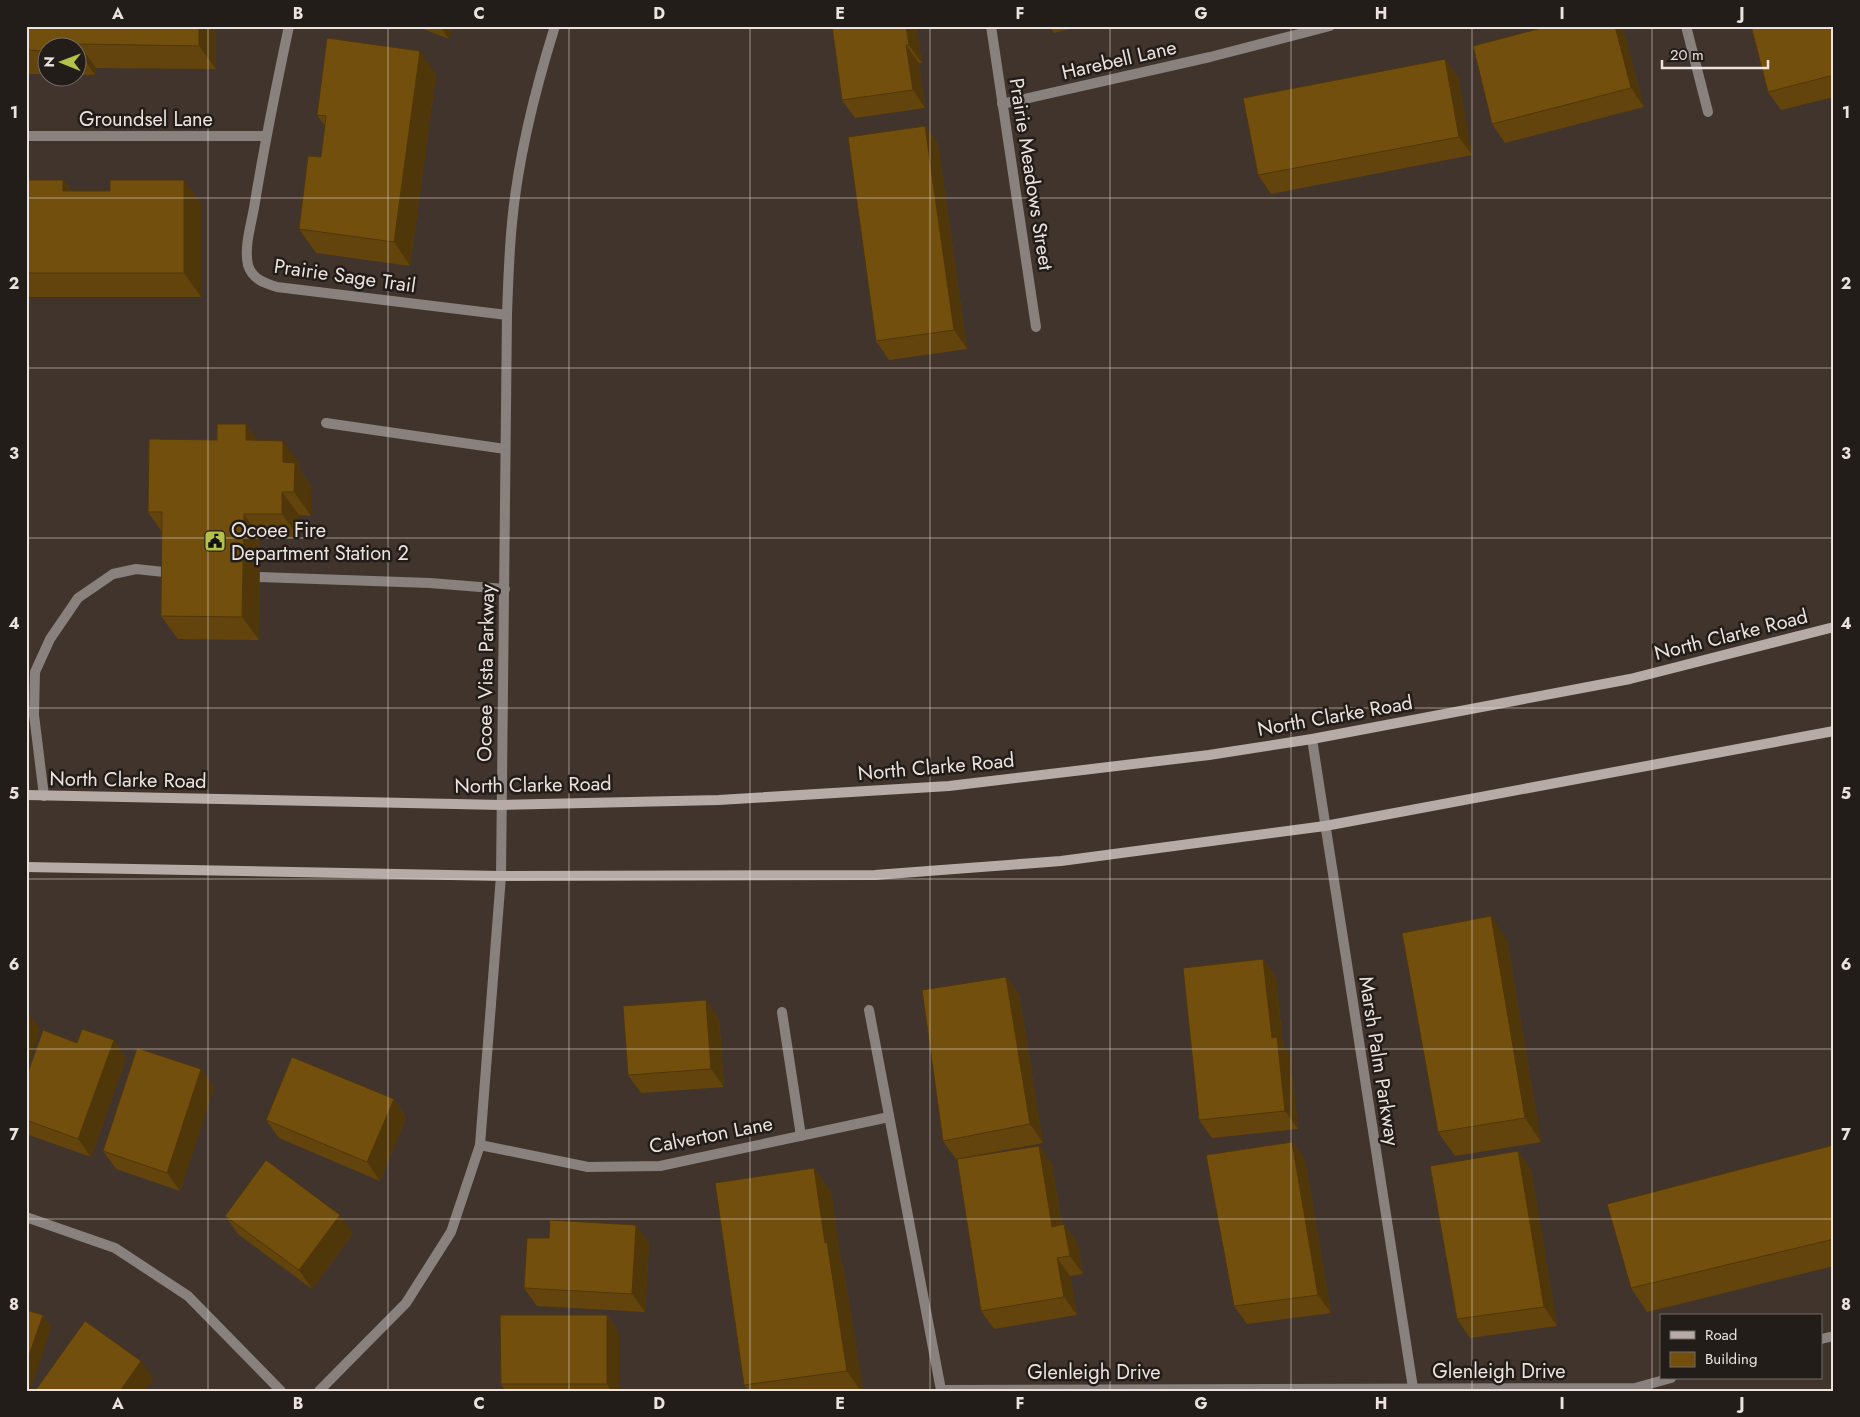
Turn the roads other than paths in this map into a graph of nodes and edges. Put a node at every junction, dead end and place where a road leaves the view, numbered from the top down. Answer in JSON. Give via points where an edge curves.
{"nodes":[{"id":1,"x":289,"y":26,"type":"edge"},
{"id":2,"x":555,"y":26,"type":"edge"},
{"id":3,"x":991,"y":26,"type":"edge"},
{"id":4,"x":1330,"y":26,"type":"edge"},
{"id":5,"x":1686,"y":26,"type":"edge"},
{"id":6,"x":1002,"y":104,"type":"junction"},
{"id":7,"x":1708,"y":112,"type":"dead end"},
{"id":8,"x":26,"y":136,"type":"edge"},
{"id":9,"x":266,"y":136,"type":"junction"},
{"id":10,"x":506,"y":315,"type":"junction"},
{"id":11,"x":1036,"y":327,"type":"dead end"},
{"id":12,"x":326,"y":423,"type":"dead end"},
{"id":13,"x":505,"y":449,"type":"junction"},
{"id":14,"x":179,"y":573,"type":"edge"},
{"id":15,"x":260,"y":577,"type":"dead end"},
{"id":16,"x":505,"y":589,"type":"junction"},
{"id":17,"x":1834,"y":627,"type":"edge"},
{"id":18,"x":1834,"y":731,"type":"edge"},
{"id":19,"x":1312,"y":739,"type":"junction"},
{"id":20,"x":26,"y":795,"type":"edge"},
{"id":21,"x":44,"y":796,"type":"junction"},
{"id":22,"x":502,"y":805,"type":"junction"},
{"id":23,"x":1325,"y":826,"type":"junction"},
{"id":24,"x":26,"y":867,"type":"edge"},
{"id":25,"x":501,"y":876,"type":"junction"},
{"id":26,"x":869,"y":1010,"type":"dead end"},
{"id":27,"x":782,"y":1012,"type":"dead end"},
{"id":28,"x":889,"y":1117,"type":"junction"},
{"id":29,"x":802,"y":1136,"type":"junction"},
{"id":30,"x":480,"y":1145,"type":"junction"},
{"id":31,"x":26,"y":1218,"type":"edge"},
{"id":32,"x":1665,"y":1380,"type":"edge"},
{"id":33,"x":1413,"y":1388,"type":"junction"},
{"id":34,"x":1638,"y":1389,"type":"edge"},
{"id":35,"x":281,"y":1391,"type":"edge"},
{"id":36,"x":318,"y":1391,"type":"edge"}],
"edges":[{"from":1,"to":9,"type":"street","name":"Prairie Sage Trail"},
{"from":2,"to":10,"type":"street","name":"Ocoee Vista Parkway","via":[[539,77],[519,175],[512,222]]},
{"from":3,"to":6,"type":"street","name":"Prairie Meadows Street"},
{"from":4,"to":6,"type":"street","name":"Harebell Lane"},
{"from":5,"to":7,"type":"street"},
{"from":6,"to":11,"type":"street","name":"Prairie Meadows Street"},
{"from":8,"to":9,"type":"street","name":"Groundsel Lane"},
{"from":9,"to":10,"type":"street","name":"Prairie Sage Trail","via":[[248,254],[248,265],[254,277],[277,287]]},
{"from":10,"to":13,"type":"street","name":"Ocoee Vista Parkway"},
{"from":12,"to":13,"type":"street"},
{"from":13,"to":16,"type":"street","name":"Ocoee Vista Parkway"},
{"from":14,"to":21,"type":"street","via":[[136,570],[113,574],[78,598],[50,639],[35,672],[34,715]]},
{"from":15,"to":16,"type":"street"},
{"from":16,"to":22,"type":"street","name":"Ocoee Vista Parkway"},
{"from":17,"to":19,"type":"street","name":"North Clarke Road","via":[[1630,679]]},
{"from":18,"to":23,"type":"street"},
{"from":19,"to":22,"type":"street","name":"North Clarke Road","via":[[1209,755],[949,786],[719,800]]},
{"from":19,"to":23,"type":"street","name":"Marsh Palm Parkway"},
{"from":20,"to":21,"type":"street","name":"North Clarke Road"},
{"from":21,"to":22,"type":"street","name":"North Clarke Road"},
{"from":22,"to":25,"type":"street","name":"Ocoee Vista Parkway"},
{"from":23,"to":25,"type":"street","via":[[1061,861],[874,875]]},
{"from":23,"to":33,"type":"street","name":"Marsh Palm Parkway"},
{"from":24,"to":25,"type":"street"},
{"from":25,"to":30,"type":"street","name":"Ocoee Vista Parkway"},
{"from":26,"to":28,"type":"street","name":"Glenleigh Drive"},
{"from":27,"to":29,"type":"street"},
{"from":28,"to":29,"type":"street","name":"Calverton Lane"},
{"from":28,"to":33,"type":"street","name":"Glenleigh Drive","via":[[940,1390]]},
{"from":29,"to":30,"type":"street","name":"Calverton Lane","via":[[660,1166],[588,1167]]},
{"from":30,"to":36,"type":"street","name":"Ocoee Vista Parkway","via":[[451,1232],[406,1303]]},
{"from":31,"to":35,"type":"street","via":[[115,1248],[188,1296]]},
{"from":32,"to":34,"type":"street","name":"Glenleigh Drive"},
{"from":33,"to":34,"type":"street","name":"Glenleigh Drive"}]}
